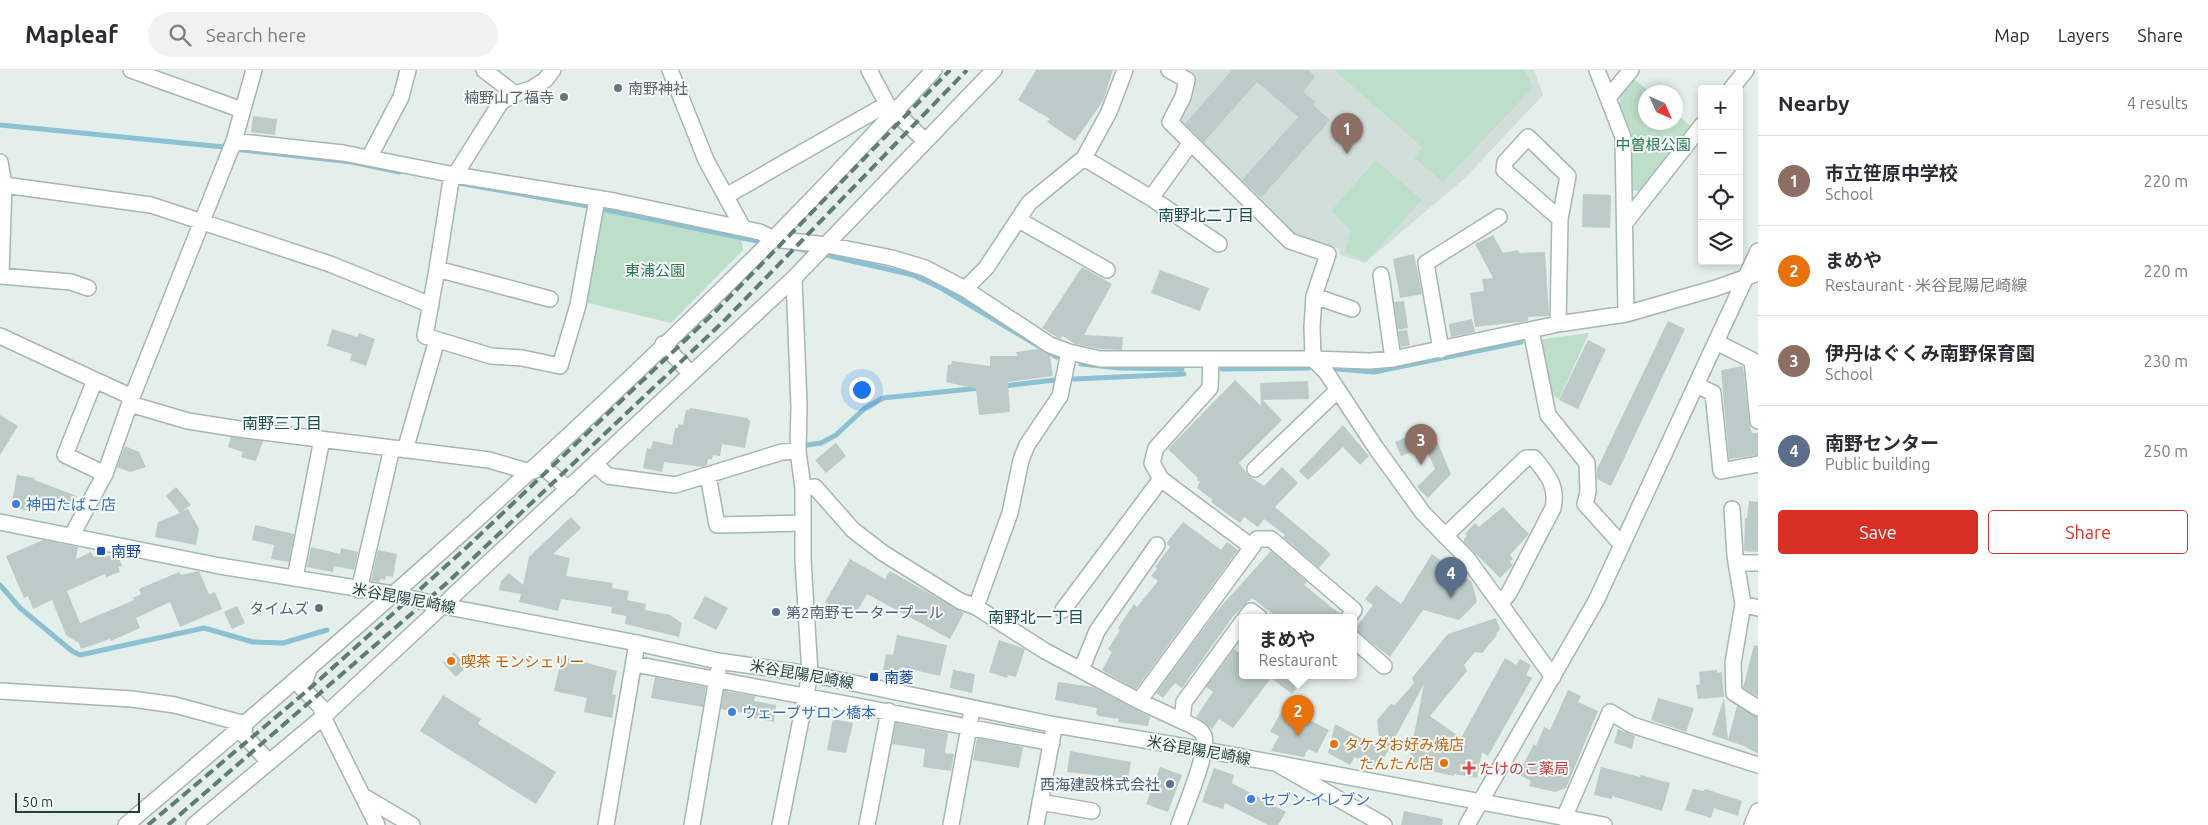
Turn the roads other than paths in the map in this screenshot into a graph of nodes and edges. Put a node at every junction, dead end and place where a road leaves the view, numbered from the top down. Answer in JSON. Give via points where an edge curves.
{"nodes":[{"id":1,"x":131,"y":70,"type":"edge"},
{"id":2,"x":254,"y":70,"type":"edge"},
{"id":3,"x":408,"y":70,"type":"edge"},
{"id":4,"x":484,"y":70,"type":"edge"},
{"id":5,"x":553,"y":70,"type":"edge"},
{"id":6,"x":670,"y":70,"type":"edge"},
{"id":7,"x":869,"y":70,"type":"edge"},
{"id":8,"x":934,"y":70,"type":"edge"},
{"id":9,"x":994,"y":70,"type":"edge"},
{"id":10,"x":1125,"y":70,"type":"edge"},
{"id":11,"x":1169,"y":70,"type":"edge"},
{"id":12,"x":1597,"y":70,"type":"edge"},
{"id":13,"x":1631,"y":70,"type":"edge"},
{"id":14,"x":1746,"y":70,"type":"edge"},
{"id":15,"x":1734,"y":85,"type":"edge"},
{"id":16,"x":515,"y":94,"type":"junction"},
{"id":17,"x":1608,"y":98,"type":"junction"},
{"id":18,"x":891,"y":107,"type":"junction"},
{"id":19,"x":242,"y":110,"type":"junction"},
{"id":20,"x":1698,"y":130,"type":"edge"},
{"id":21,"x":234,"y":141,"type":"junction"},
{"id":22,"x":925,"y":141,"type":"junction"},
{"id":23,"x":1190,"y":144,"type":"junction"},
{"id":24,"x":369,"y":158,"type":"junction"},
{"id":25,"x":1084,"y":158,"type":"junction"},
{"id":26,"x":0,"y":162,"type":"edge"},
{"id":27,"x":453,"y":174,"type":"junction"},
{"id":28,"x":4,"y":185,"type":"junction"},
{"id":29,"x":726,"y":196,"type":"junction"},
{"id":30,"x":1151,"y":198,"type":"junction"},
{"id":31,"x":597,"y":199,"type":"junction"},
{"id":32,"x":1499,"y":217,"type":"dead end"},
{"id":33,"x":1018,"y":220,"type":"junction"},
{"id":34,"x":1560,"y":220,"type":"junction"},
{"id":35,"x":203,"y":222,"type":"junction"},
{"id":36,"x":1625,"y":223,"type":"junction"},
{"id":37,"x":743,"y":228,"type":"junction"},
{"id":38,"x":1214,"y":236,"type":"dead end"},
{"id":39,"x":773,"y":239,"type":"junction"},
{"id":40,"x":827,"y":245,"type":"junction"},
{"id":41,"x":1758,"y":251,"type":"edge"},
{"id":42,"x":437,"y":269,"type":"junction"},
{"id":43,"x":1108,"y":270,"type":"dead end"},
{"id":44,"x":1381,"y":275,"type":"dead end"},
{"id":45,"x":1752,"y":275,"type":"edge"},
{"id":46,"x":0,"y":276,"type":"edge"},
{"id":47,"x":794,"y":278,"type":"junction"},
{"id":48,"x":88,"y":288,"type":"dead end"},
{"id":49,"x":965,"y":290,"type":"junction"},
{"id":50,"x":1314,"y":296,"type":"junction"},
{"id":51,"x":550,"y":300,"type":"dead end"},
{"id":52,"x":431,"y":305,"type":"junction"},
{"id":53,"x":1352,"y":309,"type":"dead end"},
{"id":54,"x":1626,"y":314,"type":"junction"},
{"id":55,"x":1558,"y":324,"type":"junction"},
{"id":56,"x":1531,"y":330,"type":"junction"},
{"id":57,"x":0,"y":336,"type":"edge"},
{"id":58,"x":438,"y":340,"type":"junction"},
{"id":59,"x":1716,"y":342,"type":"junction"},
{"id":60,"x":663,"y":344,"type":"junction"},
{"id":61,"x":1441,"y":350,"type":"junction"},
{"id":62,"x":1069,"y":352,"type":"junction"},
{"id":63,"x":1393,"y":358,"type":"junction"},
{"id":64,"x":1314,"y":359,"type":"junction"},
{"id":65,"x":1211,"y":360,"type":"junction"},
{"id":66,"x":691,"y":374,"type":"junction"},
{"id":67,"x":95,"y":380,"type":"junction"},
{"id":68,"x":1696,"y":385,"type":"junction"},
{"id":69,"x":1337,"y":391,"type":"junction"},
{"id":70,"x":131,"y":400,"type":"junction"},
{"id":71,"x":1758,"y":421,"type":"edge"},
{"id":72,"x":322,"y":439,"type":"junction"},
{"id":73,"x":399,"y":449,"type":"junction"},
{"id":74,"x":798,"y":451,"type":"junction"},
{"id":75,"x":1259,"y":459,"type":"dead end"},
{"id":76,"x":595,"y":464,"type":"junction"},
{"id":77,"x":1758,"y":464,"type":"edge"},
{"id":78,"x":530,"y":472,"type":"junction"},
{"id":79,"x":105,"y":474,"type":"junction"},
{"id":80,"x":708,"y":475,"type":"junction"},
{"id":81,"x":1161,"y":479,"type":"junction"},
{"id":82,"x":802,"y":488,"type":"junction"},
{"id":83,"x":568,"y":489,"type":"junction"},
{"id":84,"x":1732,"y":509,"type":"dead end"},
{"id":85,"x":0,"y":522,"type":"edge"},
{"id":86,"x":803,"y":523,"type":"junction"},
{"id":87,"x":72,"y":535,"type":"junction"},
{"id":88,"x":1445,"y":536,"type":"junction"},
{"id":89,"x":1156,"y":545,"type":"dead end"},
{"id":90,"x":1622,"y":545,"type":"junction"},
{"id":91,"x":1252,"y":546,"type":"junction"},
{"id":92,"x":1737,"y":563,"type":"junction"},
{"id":93,"x":1758,"y":563,"type":"edge"},
{"id":94,"x":295,"y":578,"type":"junction"},
{"id":95,"x":359,"y":590,"type":"junction"},
{"id":96,"x":393,"y":594,"type":"junction"},
{"id":97,"x":1500,"y":604,"type":"junction"},
{"id":98,"x":443,"y":606,"type":"junction"},
{"id":99,"x":1751,"y":606,"type":"edge"},
{"id":100,"x":976,"y":607,"type":"junction"},
{"id":101,"x":1063,"y":610,"type":"dead end"},
{"id":102,"x":1351,"y":614,"type":"edge"},
{"id":103,"x":1239,"y":627,"type":"edge"},
{"id":104,"x":637,"y":642,"type":"junction"},
{"id":105,"x":1357,"y":642,"type":"edge"},
{"id":106,"x":718,"y":661,"type":"junction"},
{"id":107,"x":634,"y":664,"type":"junction"},
{"id":108,"x":1384,"y":666,"type":"dead end"},
{"id":109,"x":309,"y":670,"type":"junction"},
{"id":110,"x":1081,"y":670,"type":"junction"},
{"id":111,"x":810,"y":674,"type":"junction"},
{"id":112,"x":1553,"y":677,"type":"junction"},
{"id":113,"x":718,"y":680,"type":"junction"},
{"id":114,"x":0,"y":691,"type":"edge"},
{"id":115,"x":804,"y":697,"type":"junction"},
{"id":116,"x":1139,"y":700,"type":"junction"},
{"id":117,"x":972,"y":707,"type":"junction"},
{"id":118,"x":1758,"y":708,"type":"edge"},
{"id":119,"x":889,"y":711,"type":"junction"},
{"id":120,"x":322,"y":717,"type":"junction"},
{"id":121,"x":1182,"y":721,"type":"junction"},
{"id":122,"x":245,"y":724,"type":"junction"},
{"id":123,"x":1055,"y":725,"type":"junction"},
{"id":124,"x":970,"y":726,"type":"junction"},
{"id":125,"x":1052,"y":743,"type":"junction"},
{"id":126,"x":1205,"y":750,"type":"junction"},
{"id":127,"x":269,"y":762,"type":"junction"},
{"id":128,"x":1278,"y":765,"type":"junction"},
{"id":129,"x":1758,"y":765,"type":"edge"},
{"id":130,"x":363,"y":796,"type":"junction"},
{"id":131,"x":1040,"y":802,"type":"junction"},
{"id":132,"x":1481,"y":802,"type":"junction"},
{"id":133,"x":1092,"y":811,"type":"dead end"},
{"id":134,"x":1758,"y":811,"type":"edge"},
{"id":135,"x":1564,"y":818,"type":"junction"},
{"id":136,"x":126,"y":825,"type":"edge"},
{"id":137,"x":194,"y":825,"type":"edge"},
{"id":138,"x":377,"y":825,"type":"edge"},
{"id":139,"x":412,"y":825,"type":"edge"},
{"id":140,"x":606,"y":825,"type":"edge"},
{"id":141,"x":692,"y":825,"type":"edge"},
{"id":142,"x":780,"y":825,"type":"edge"},
{"id":143,"x":867,"y":825,"type":"edge"},
{"id":144,"x":951,"y":825,"type":"edge"},
{"id":145,"x":1036,"y":825,"type":"edge"},
{"id":146,"x":1179,"y":825,"type":"edge"},
{"id":147,"x":1384,"y":825,"type":"edge"},
{"id":148,"x":1467,"y":825,"type":"edge"},
{"id":149,"x":1604,"y":825,"type":"edge"},
{"id":150,"x":1752,"y":825,"type":"edge"}],
"edges":[{"from":1,"to":19,"type":"street"},
{"from":2,"to":19,"type":"street"},
{"from":3,"to":24,"type":"street","via":[[401,97]]},
{"from":4,"to":16,"type":"street"},
{"from":5,"to":16,"type":"street","via":[[531,89]]},
{"from":6,"to":29,"type":"street","via":[[706,160]]},
{"from":7,"to":18,"type":"street"},
{"from":8,"to":18,"type":"street"},
{"from":9,"to":22,"type":"street"},
{"from":10,"to":25,"type":"street","via":[[1109,112]]},
{"from":11,"to":23,"type":"street","via":[[1187,80],[1183,97],[1170,122]]},
{"from":12,"to":17,"type":"street"},
{"from":13,"to":17,"type":"street"},
{"from":14,"to":15,"type":"street"},
{"from":16,"to":27,"type":"street","via":[[501,102]]},
{"from":17,"to":36,"type":"street","via":[[1623,137]]},
{"from":18,"to":22,"type":"street"},
{"from":18,"to":29,"type":"street"},
{"from":18,"to":39,"type":"street"},
{"from":19,"to":21,"type":"street"},
{"from":20,"to":36,"type":"street"},
{"from":21,"to":24,"type":"street"},
{"from":21,"to":35,"type":"street"},
{"from":22,"to":40,"type":"street"},
{"from":23,"to":30,"type":"street"},
{"from":23,"to":50,"type":"street","via":[[1290,240],[1328,254]]},
{"from":24,"to":27,"type":"street"},
{"from":25,"to":30,"type":"street"},
{"from":25,"to":33,"type":"street","via":[[1029,202]]},
{"from":26,"to":28,"type":"street"},
{"from":27,"to":31,"type":"street"},
{"from":27,"to":42,"type":"street"},
{"from":28,"to":35,"type":"street","via":[[151,205]]},
{"from":28,"to":46,"type":"street"},
{"from":29,"to":37,"type":"street"},
{"from":30,"to":38,"type":"street"},
{"from":31,"to":37,"type":"street"},
{"from":31,"to":58,"type":"street","via":[[578,305],[560,366],[492,356]]},
{"from":32,"to":61,"type":"street","via":[[1426,262]]},
{"from":33,"to":43,"type":"street"},
{"from":33,"to":49,"type":"street","via":[[986,268]]},
{"from":34,"to":34,"type":"street","via":[[1504,170],[1505,162],[1528,138],[1568,176]]},
{"from":34,"to":55,"type":"street"},
{"from":35,"to":52,"type":"street","via":[[330,264]]},
{"from":35,"to":70,"type":"street"},
{"from":36,"to":54,"type":"street"},
{"from":37,"to":39,"type":"street"},
{"from":39,"to":40,"type":"street"},
{"from":39,"to":60,"type":"street"},
{"from":40,"to":47,"type":"street"},
{"from":40,"to":49,"type":"street","via":[[925,268]]},
{"from":41,"to":45,"type":"street"},
{"from":42,"to":51,"type":"street"},
{"from":42,"to":52,"type":"street"},
{"from":44,"to":63,"type":"street"},
{"from":45,"to":54,"type":"street"},
{"from":45,"to":59,"type":"street"},
{"from":46,"to":48,"type":"street","via":[[71,282]]},
{"from":47,"to":66,"type":"street"},
{"from":47,"to":74,"type":"street"},
{"from":49,"to":62,"type":"street","via":[[1050,344]]},
{"from":50,"to":53,"type":"street"},
{"from":50,"to":64,"type":"street"},
{"from":52,"to":58,"type":"street","via":[[425,336]]},
{"from":54,"to":55,"type":"street"},
{"from":55,"to":56,"type":"street"},
{"from":56,"to":61,"type":"street"},
{"from":56,"to":90,"type":"street","via":[[1548,414],[1587,463],[1585,504]]},
{"from":57,"to":67,"type":"street"},
{"from":58,"to":73,"type":"street"},
{"from":59,"to":68,"type":"street"},
{"from":59,"to":71,"type":"street","via":[[1752,360]]},
{"from":60,"to":66,"type":"street"},
{"from":60,"to":78,"type":"street"},
{"from":61,"to":63,"type":"street"},
{"from":62,"to":65,"type":"street","via":[[1100,359]]},
{"from":62,"to":100,"type":"street","via":[[1060,396],[1027,445],[1021,460],[1010,513]]},
{"from":63,"to":64,"type":"street","via":[[1370,361]]},
{"from":64,"to":65,"type":"street"},
{"from":64,"to":69,"type":"street"},
{"from":65,"to":81,"type":"street","via":[[1210,388],[1156,448],[1152,463]]},
{"from":66,"to":76,"type":"street"},
{"from":67,"to":70,"type":"street"},
{"from":67,"to":79,"type":"street","via":[[65,455]]},
{"from":68,"to":77,"type":"street","via":[[1713,394],[1721,471]]},
{"from":68,"to":90,"type":"street"},
{"from":69,"to":75,"type":"street"},
{"from":69,"to":88,"type":"street","via":[[1423,513]]},
{"from":70,"to":72,"type":"street","via":[[188,421]]},
{"from":70,"to":79,"type":"street"},
{"from":72,"to":73,"type":"street"},
{"from":72,"to":94,"type":"street"},
{"from":73,"to":78,"type":"street","via":[[489,460]]},
{"from":73,"to":95,"type":"street"},
{"from":74,"to":80,"type":"street","via":[[782,452]]},
{"from":74,"to":82,"type":"street"},
{"from":76,"to":80,"type":"street","via":[[608,476],[675,486]]},
{"from":76,"to":83,"type":"street"},
{"from":78,"to":83,"type":"street","via":[[543,467]]},
{"from":78,"to":96,"type":"street"},
{"from":79,"to":87,"type":"street"},
{"from":80,"to":86,"type":"street","via":[[717,525]]},
{"from":81,"to":91,"type":"street"},
{"from":81,"to":101,"type":"street"},
{"from":82,"to":86,"type":"street"},
{"from":82,"to":100,"type":"street","via":[[815,487],[853,530],[875,547],[960,601]]},
{"from":83,"to":98,"type":"street"},
{"from":84,"to":92,"type":"street"},
{"from":85,"to":87,"type":"street","name":"米谷昆陽尼崎線"},
{"from":86,"to":111,"type":"street"},
{"from":87,"to":94,"type":"street","name":"米谷昆陽尼崎線","via":[[180,559]]},
{"from":88,"to":97,"type":"street"},
{"from":88,"to":97,"type":"street","via":[[1526,458],[1534,458],[1548,474],[1554,493],[1551,513]]},
{"from":89,"to":110,"type":"street","via":[[1097,631]]},
{"from":90,"to":112,"type":"street","via":[[1596,601]]},
{"from":91,"to":102,"type":"street","via":[[1257,539],[1271,539],[1354,610]]},
{"from":91,"to":116,"type":"street"},
{"from":92,"to":93,"type":"street"},
{"from":92,"to":99,"type":"street","via":[[1738,583]]},
{"from":94,"to":95,"type":"street","name":"米谷昆陽尼崎線"},
{"from":95,"to":96,"type":"street","name":"米谷昆陽尼崎線"},
{"from":96,"to":98,"type":"street","name":"米谷昆陽尼崎線"},
{"from":96,"to":109,"type":"street"},
{"from":97,"to":112,"type":"street"},
{"from":98,"to":104,"type":"street","name":"米谷昆陽尼崎線"},
{"from":98,"to":120,"type":"street"},
{"from":99,"to":118,"type":"street","via":[[1733,663],[1734,693]]},
{"from":100,"to":110,"type":"street"},
{"from":103,"to":121,"type":"street","via":[[1184,702]]},
{"from":104,"to":106,"type":"street","name":"米谷昆陽尼崎線"},
{"from":104,"to":107,"type":"street"},
{"from":105,"to":108,"type":"street"},
{"from":106,"to":111,"type":"street","name":"米谷昆陽尼崎線"},
{"from":106,"to":113,"type":"street"},
{"from":107,"to":113,"type":"street"},
{"from":107,"to":140,"type":"street"},
{"from":109,"to":120,"type":"street","via":[[302,688],[322,708]]},
{"from":109,"to":122,"type":"street"},
{"from":110,"to":116,"type":"street"},
{"from":111,"to":115,"type":"street"},
{"from":111,"to":117,"type":"street","name":"米谷昆陽尼崎線"},
{"from":112,"to":132,"type":"street"},
{"from":113,"to":115,"type":"street"},
{"from":113,"to":141,"type":"street"},
{"from":114,"to":122,"type":"street","via":[[132,699],[175,705]]},
{"from":115,"to":119,"type":"street"},
{"from":115,"to":142,"type":"street"},
{"from":116,"to":121,"type":"street"},
{"from":117,"to":123,"type":"street","name":"米谷昆陽尼崎線"},
{"from":117,"to":124,"type":"street"},
{"from":119,"to":124,"type":"street"},
{"from":119,"to":143,"type":"street"},
{"from":120,"to":127,"type":"street"},
{"from":120,"to":130,"type":"street"},
{"from":121,"to":126,"type":"street","via":[[1204,735]]},
{"from":122,"to":127,"type":"street","via":[[244,735]]},
{"from":122,"to":136,"type":"street"},
{"from":123,"to":125,"type":"street"},
{"from":123,"to":126,"type":"street","name":"米谷昆陽尼崎線"},
{"from":124,"to":125,"type":"street"},
{"from":124,"to":144,"type":"street"},
{"from":125,"to":131,"type":"street"},
{"from":126,"to":128,"type":"street","name":"米谷昆陽尼崎線"},
{"from":126,"to":146,"type":"street"},
{"from":127,"to":137,"type":"street"},
{"from":128,"to":132,"type":"street","name":"米谷昆陽尼崎線"},
{"from":128,"to":147,"type":"street"},
{"from":129,"to":135,"type":"street","via":[[1632,724],[1610,712]]},
{"from":130,"to":138,"type":"street"},
{"from":130,"to":139,"type":"street"},
{"from":131,"to":133,"type":"street"},
{"from":131,"to":145,"type":"street"},
{"from":132,"to":135,"type":"street","name":"米谷昆陽尼崎線"},
{"from":132,"to":148,"type":"street"},
{"from":134,"to":150,"type":"street"},
{"from":135,"to":149,"type":"street","name":"米谷昆陽尼崎線"}]}
